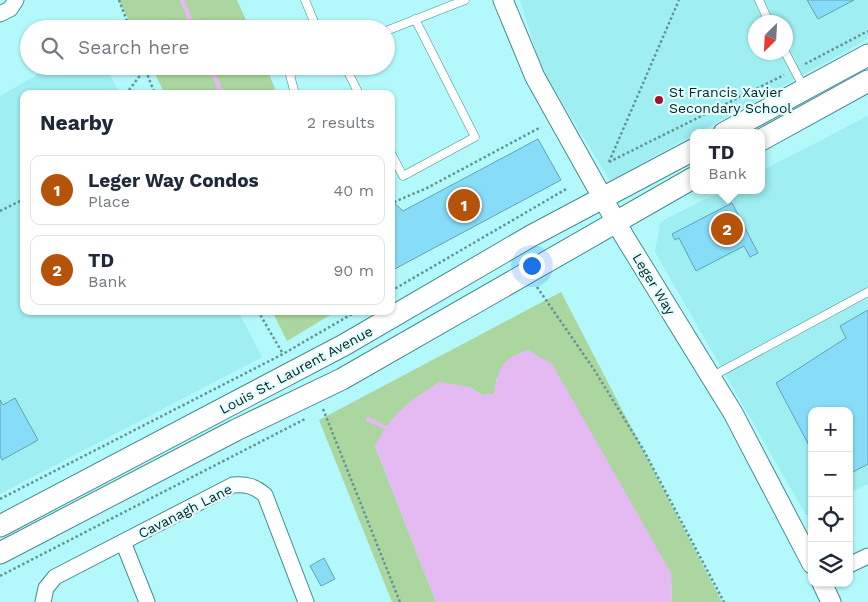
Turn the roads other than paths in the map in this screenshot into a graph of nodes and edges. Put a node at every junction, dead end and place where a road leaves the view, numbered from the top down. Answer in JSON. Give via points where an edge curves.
{"nodes":[{"id":1,"x":16,"y":0,"type":"edge"},
{"id":2,"x":305,"y":0,"type":"edge"},
{"id":3,"x":465,"y":0,"type":"edge"},
{"id":4,"x":503,"y":0,"type":"edge"},
{"id":5,"x":758,"y":0,"type":"edge"},
{"id":6,"x":0,"y":14,"type":"edge"},
{"id":7,"x":766,"y":15,"type":"edge"},
{"id":8,"x":415,"y":19,"type":"junction"},
{"id":9,"x":313,"y":20,"type":"edge"},
{"id":10,"x":395,"y":27,"type":"edge"},
{"id":11,"x":868,"y":55,"type":"edge"},
{"id":12,"x":789,"y":60,"type":"edge"},
{"id":13,"x":290,"y":75,"type":"edge"},
{"id":14,"x":350,"y":75,"type":"edge"},
{"id":15,"x":868,"y":81,"type":"edge"},
{"id":16,"x":294,"y":90,"type":"edge"},
{"id":17,"x":357,"y":90,"type":"edge"},
{"id":18,"x":804,"y":90,"type":"junction"},
{"id":19,"x":731,"y":129,"type":"edge"},
{"id":20,"x":765,"y":138,"type":"edge"},
{"id":21,"x":690,"y":152,"type":"edge"},
{"id":22,"x":395,"y":161,"type":"edge"},
{"id":23,"x":690,"y":180,"type":"edge"},
{"id":24,"x":603,"y":198,"type":"junction"},
{"id":25,"x":617,"y":220,"type":"junction"},
{"id":26,"x":868,"y":292,"type":"edge"},
{"id":27,"x":711,"y":377,"type":"junction"},
{"id":28,"x":0,"y":526,"type":"edge"},
{"id":29,"x":123,"y":542,"type":"junction"},
{"id":30,"x":0,"y":553,"type":"edge"},
{"id":31,"x":808,"y":556,"type":"edge"},
{"id":32,"x":868,"y":556,"type":"edge"},
{"id":33,"x":853,"y":564,"type":"edge"},
{"id":34,"x":824,"y":587,"type":"edge"},
{"id":35,"x":43,"y":602,"type":"edge"},
{"id":36,"x":147,"y":602,"type":"edge"},
{"id":37,"x":306,"y":602,"type":"edge"},
{"id":38,"x":831,"y":602,"type":"edge"}],
"edges":[{"from":1,"to":6,"type":"street","via":[[10,9]]},
{"from":2,"to":9,"type":"lane"},
{"from":3,"to":8,"type":"lane"},
{"from":4,"to":24,"type":"street","name":"Leger Way","via":[[534,77]]},
{"from":5,"to":7,"type":"lane"},
{"from":8,"to":10,"type":"lane"},
{"from":8,"to":22,"type":"lane","via":[[475,137],[403,176]]},
{"from":11,"to":18,"type":"main road"},
{"from":12,"to":18,"type":"lane"},
{"from":13,"to":16,"type":"lane"},
{"from":14,"to":17,"type":"lane"},
{"from":15,"to":20,"type":"main road"},
{"from":18,"to":19,"type":"main road"},
{"from":21,"to":24,"type":"main road","name":"Louis St. Laurent Avenue"},
{"from":23,"to":25,"type":"main road","name":"Louis St. Laurent Avenue"},
{"from":24,"to":25,"type":"street","name":"Leger Way"},
{"from":24,"to":28,"type":"main road","name":"Louis St. Laurent Avenue","via":[[344,345]]},
{"from":25,"to":27,"type":"street","name":"Leger Way"},
{"from":25,"to":30,"type":"main road","name":"Louis St. Laurent Avenue","via":[[342,380],[236,430]]},
{"from":26,"to":27,"type":"lane"},
{"from":27,"to":31,"type":"street","name":"Leger Way"},
{"from":29,"to":35,"type":"street","name":"Cavanagh Lane","via":[[55,577],[46,588]]},
{"from":29,"to":36,"type":"street"},
{"from":29,"to":37,"type":"street","name":"Cavanagh Lane","via":[[233,485],[255,487],[265,495]]},
{"from":32,"to":33,"type":"street"},
{"from":34,"to":38,"type":"street"}]}
